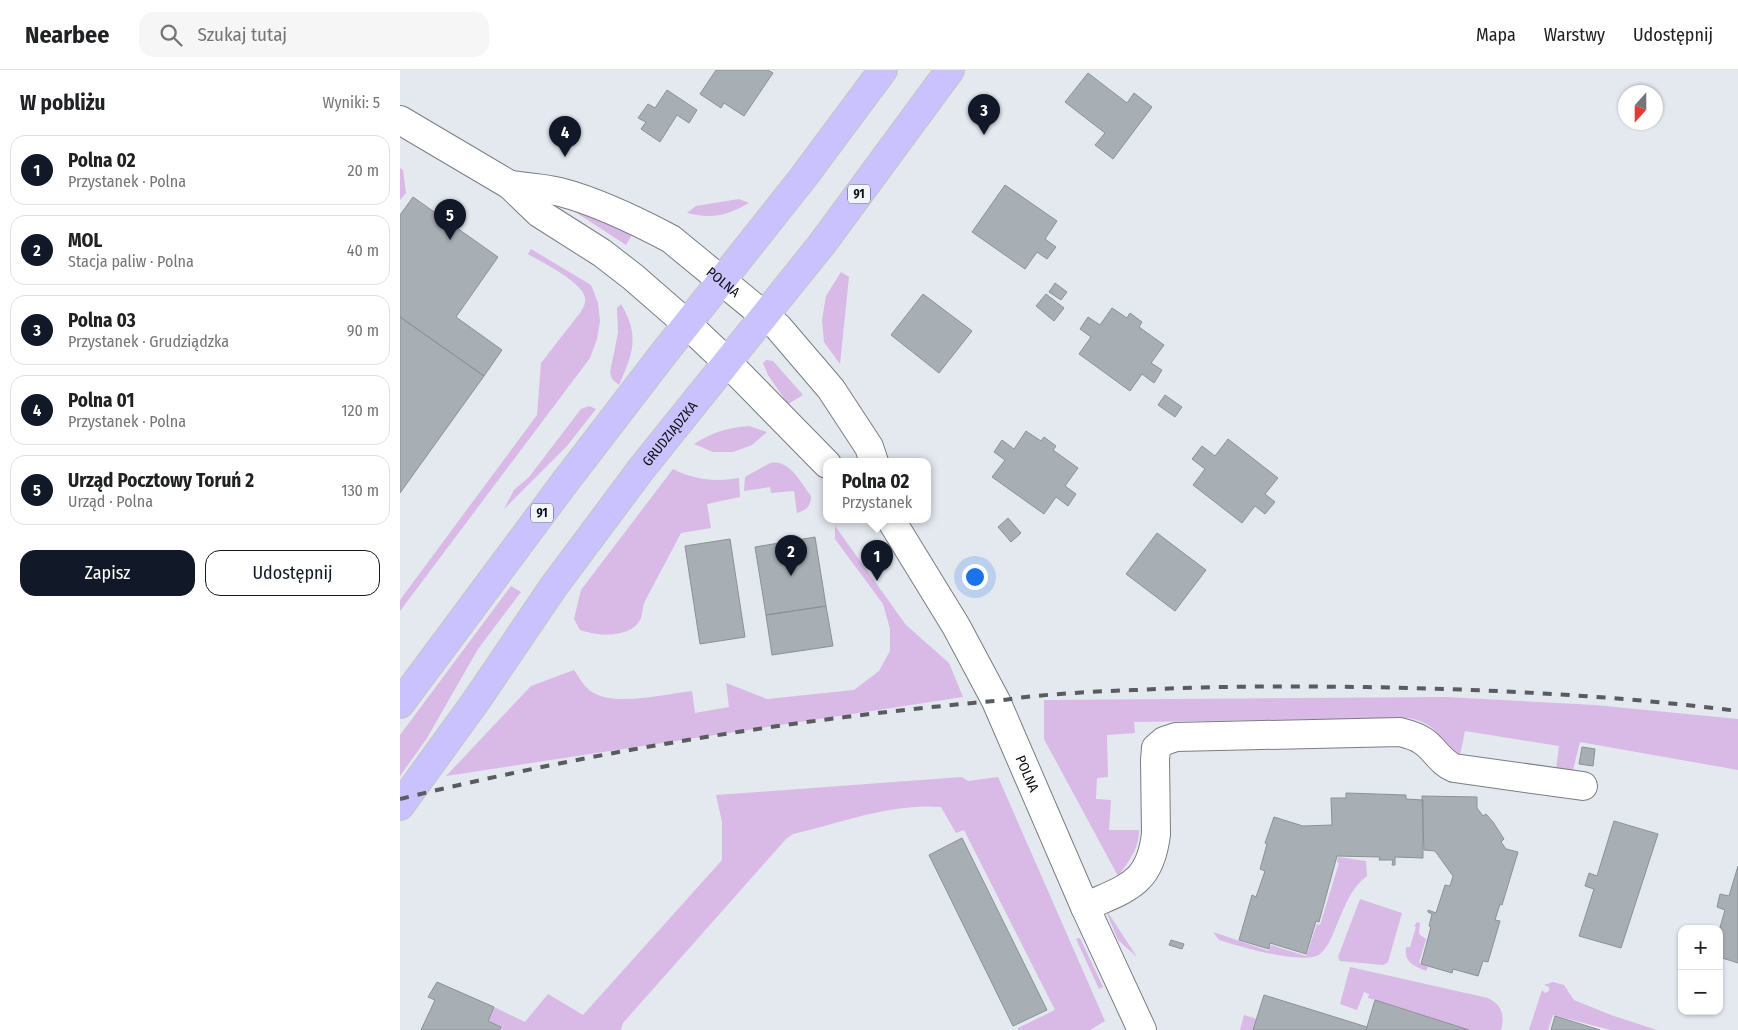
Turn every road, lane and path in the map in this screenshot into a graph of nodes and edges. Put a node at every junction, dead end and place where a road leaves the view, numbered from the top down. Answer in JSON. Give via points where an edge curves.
{"nodes":[{"id":1,"x":883,"y":70,"type":"edge"},
{"id":2,"x":950,"y":70,"type":"edge"},
{"id":3,"x":400,"y":120,"type":"edge"},
{"id":4,"x":510,"y":184,"type":"junction"},
{"id":5,"x":721,"y":281,"type":"junction"},
{"id":6,"x":763,"y":316,"type":"junction"},
{"id":7,"x":687,"y":324,"type":"junction"},
{"id":8,"x":726,"y":361,"type":"junction"},
{"id":9,"x":873,"y":458,"type":"edge"},
{"id":10,"x":823,"y":460,"type":"edge"},
{"id":11,"x":893,"y":523,"type":"edge"},
{"id":12,"x":400,"y":704,"type":"edge"},
{"id":13,"x":1583,"y":786,"type":"dead end"},
{"id":14,"x":400,"y":806,"type":"edge"},
{"id":15,"x":1085,"y":907,"type":"junction"},
{"id":16,"x":1142,"y":1030,"type":"edge"}],
"edges":[{"from":1,"to":5,"type":"main road","number":"91"},
{"from":2,"to":6,"type":"main road","name":"GRUDZIĄDZKA","number":"91","via":[[827,236]]},
{"from":3,"to":4,"type":"street","name":"POLNA"},
{"from":4,"to":5,"type":"street","name":"POLNA","via":[[559,192],[655,230]]},
{"from":4,"to":7,"type":"street","name":"POLNA","via":[[539,212],[634,277]]},
{"from":5,"to":6,"type":"street","name":"POLNA"},
{"from":5,"to":7,"type":"main road","number":"91"},
{"from":6,"to":8,"type":"main road","name":"GRUDZIĄDZKA","number":"91"},
{"from":6,"to":9,"type":"street","name":"POLNA","via":[[778,327],[832,389]]},
{"from":7,"to":8,"type":"street","name":"POLNA"},
{"from":7,"to":12,"type":"main road","number":"91"},
{"from":8,"to":10,"type":"street","name":"POLNA"},
{"from":8,"to":14,"type":"main road","name":"GRUDZIĄDZKA","number":"91","via":[[554,586]]},
{"from":11,"to":15,"type":"street","name":"POLNA","via":[[956,626],[996,701]]},
{"from":13,"to":15,"type":"street","via":[[1454,768],[1441,760],[1424,741],[1400,732],[1176,737],[1156,748],[1156,834],[1148,864],[1132,884]]},
{"from":15,"to":16,"type":"street","name":"POLNA"}]}
